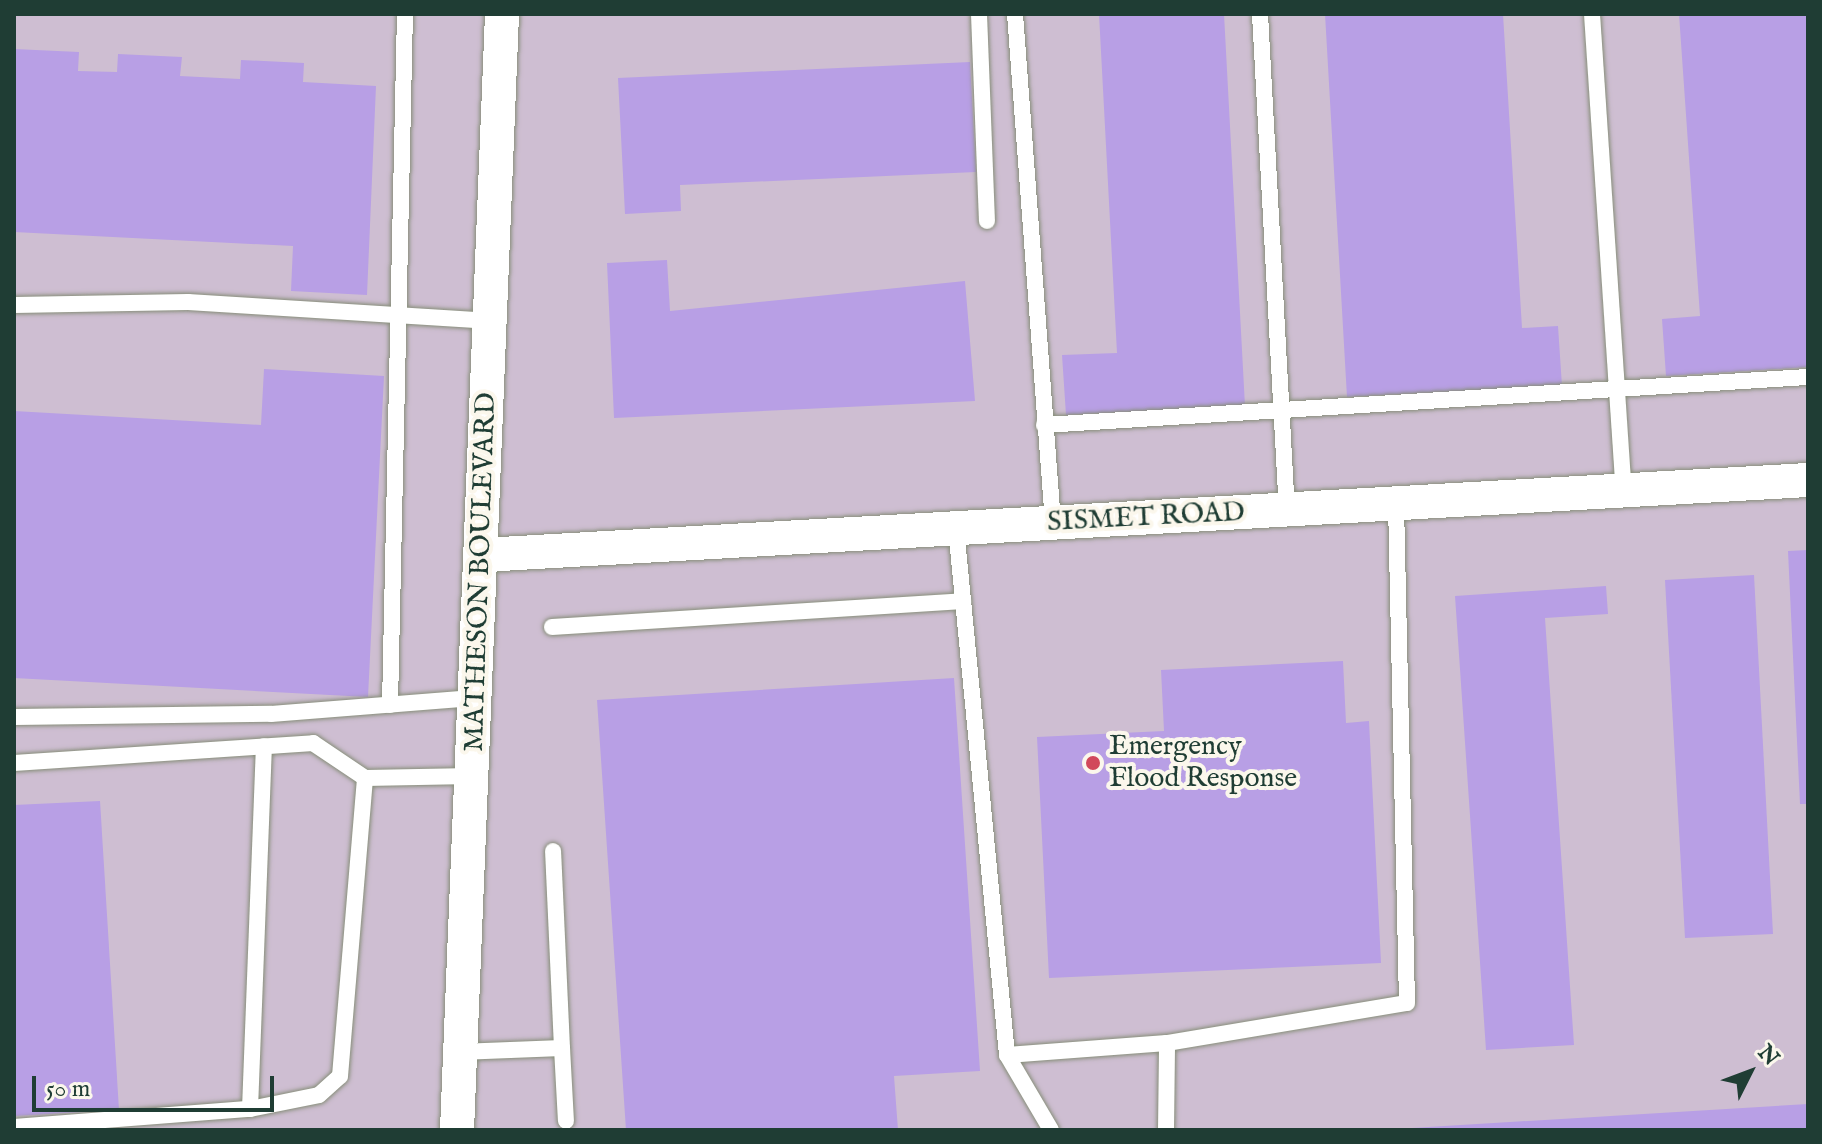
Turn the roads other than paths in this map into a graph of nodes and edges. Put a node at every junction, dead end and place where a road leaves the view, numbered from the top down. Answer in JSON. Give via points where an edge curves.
{"nodes":[{"id":1,"x":405,"y":14,"type":"edge"},
{"id":2,"x":502,"y":14,"type":"edge"},
{"id":3,"x":979,"y":14,"type":"edge"},
{"id":4,"x":1015,"y":14,"type":"edge"},
{"id":5,"x":1260,"y":14,"type":"edge"},
{"id":6,"x":1592,"y":14,"type":"edge"},
{"id":7,"x":987,"y":221,"type":"dead end"},
{"id":8,"x":14,"y":305,"type":"edge"},
{"id":9,"x":396,"y":315,"type":"junction"},
{"id":10,"x":491,"y":321,"type":"junction"},
{"id":11,"x":1808,"y":377,"type":"edge"},
{"id":12,"x":1618,"y":392,"type":"junction"},
{"id":13,"x":1283,"y":411,"type":"junction"},
{"id":14,"x":1044,"y":425,"type":"junction"},
{"id":15,"x":1808,"y":480,"type":"edge"},
{"id":16,"x":1624,"y":491,"type":"junction"},
{"id":17,"x":1396,"y":503,"type":"junction"},
{"id":18,"x":1287,"y":510,"type":"junction"},
{"id":19,"x":1053,"y":523,"type":"junction"},
{"id":20,"x":956,"y":528,"type":"junction"},
{"id":21,"x":483,"y":555,"type":"junction"},
{"id":22,"x":963,"y":601,"type":"junction"},
{"id":23,"x":552,"y":627,"type":"dead end"},
{"id":24,"x":476,"y":698,"type":"junction"},
{"id":25,"x":390,"y":705,"type":"junction"},
{"id":26,"x":14,"y":717,"type":"edge"},
{"id":27,"x":264,"y":746,"type":"junction"},
{"id":28,"x":14,"y":763,"type":"edge"},
{"id":29,"x":472,"y":776,"type":"junction"},
{"id":30,"x":365,"y":778,"type":"junction"},
{"id":31,"x":553,"y":851,"type":"dead end"},
{"id":32,"x":1167,"y":1043,"type":"junction"},
{"id":33,"x":562,"y":1048,"type":"junction"},
{"id":34,"x":459,"y":1052,"type":"junction"},
{"id":35,"x":1007,"y":1055,"type":"junction"},
{"id":36,"x":250,"y":1109,"type":"junction"},
{"id":37,"x":566,"y":1121,"type":"dead end"},
{"id":38,"x":14,"y":1127,"type":"edge"},
{"id":39,"x":457,"y":1130,"type":"edge"},
{"id":40,"x":1051,"y":1130,"type":"edge"},
{"id":41,"x":1166,"y":1130,"type":"edge"}],
"edges":[{"from":1,"to":9,"type":"lane"},
{"from":2,"to":10,"type":"street","name":"MATHESON BOULEVARD"},
{"from":3,"to":7,"type":"lane"},
{"from":4,"to":14,"type":"lane"},
{"from":5,"to":13,"type":"lane"},
{"from":6,"to":12,"type":"lane"},
{"from":8,"to":9,"type":"lane","via":[[188,302]]},
{"from":9,"to":10,"type":"lane"},
{"from":9,"to":25,"type":"lane"},
{"from":10,"to":21,"type":"street","name":"MATHESON BOULEVARD"},
{"from":11,"to":12,"type":"lane"},
{"from":12,"to":13,"type":"lane"},
{"from":12,"to":16,"type":"lane"},
{"from":13,"to":14,"type":"lane"},
{"from":13,"to":18,"type":"lane"},
{"from":14,"to":19,"type":"lane"},
{"from":15,"to":16,"type":"street","name":"SISMET ROAD"},
{"from":16,"to":17,"type":"street","name":"SISMET ROAD"},
{"from":17,"to":18,"type":"street","name":"SISMET ROAD"},
{"from":17,"to":32,"type":"lane","via":[[1407,1003]]},
{"from":18,"to":19,"type":"street","name":"SISMET ROAD"},
{"from":19,"to":20,"type":"street","name":"SISMET ROAD"},
{"from":20,"to":21,"type":"street","name":"SISMET ROAD"},
{"from":20,"to":22,"type":"lane"},
{"from":21,"to":24,"type":"street","name":"MATHESON BOULEVARD"},
{"from":22,"to":23,"type":"lane"},
{"from":22,"to":35,"type":"lane"},
{"from":24,"to":25,"type":"lane"},
{"from":24,"to":29,"type":"street","name":"MATHESON BOULEVARD"},
{"from":25,"to":26,"type":"lane","via":[[271,714]]},
{"from":27,"to":28,"type":"lane"},
{"from":27,"to":30,"type":"lane","via":[[313,743]]},
{"from":27,"to":36,"type":"lane"},
{"from":29,"to":30,"type":"lane"},
{"from":29,"to":34,"type":"street","name":"MATHESON BOULEVARD"},
{"from":30,"to":36,"type":"lane","via":[[340,1076],[319,1095]]},
{"from":31,"to":33,"type":"lane"},
{"from":32,"to":35,"type":"lane"},
{"from":32,"to":41,"type":"lane"},
{"from":33,"to":34,"type":"lane"},
{"from":33,"to":37,"type":"lane"},
{"from":34,"to":39,"type":"street","name":"MATHESON BOULEVARD"},
{"from":35,"to":40,"type":"lane"},
{"from":36,"to":38,"type":"lane"}]}
